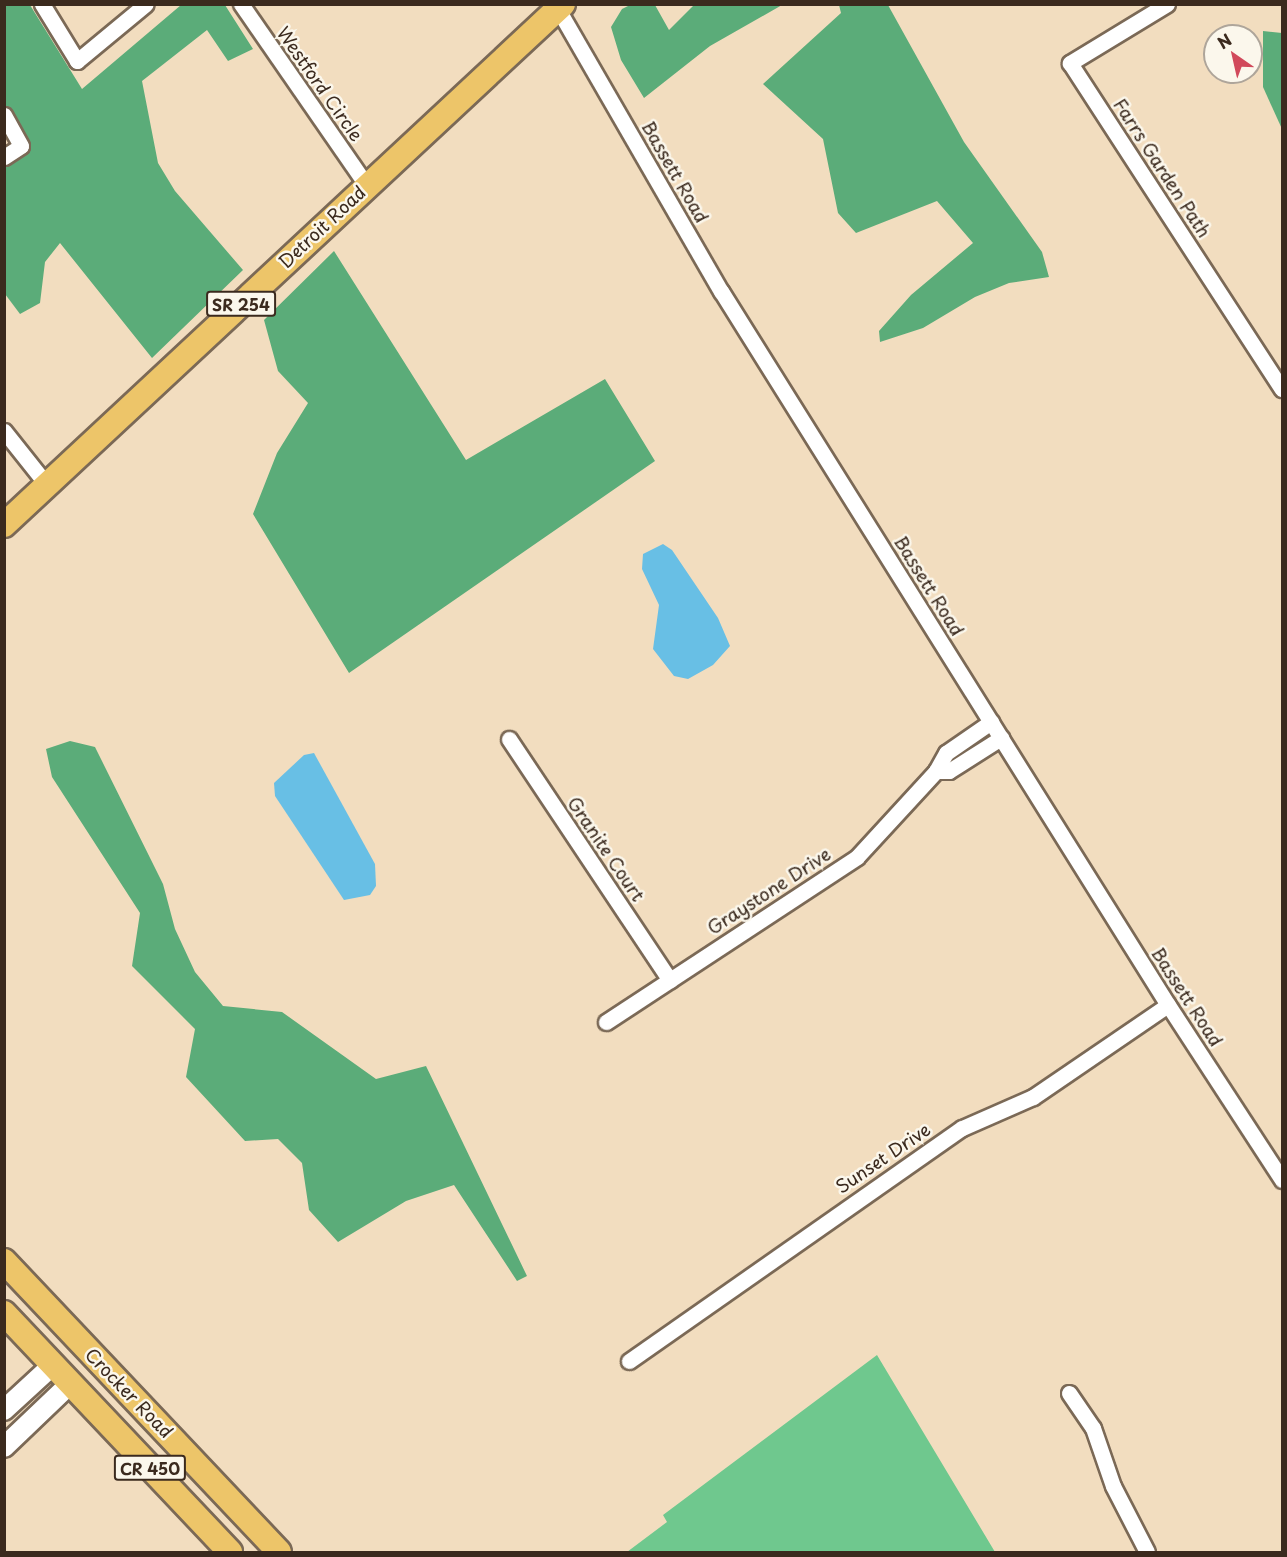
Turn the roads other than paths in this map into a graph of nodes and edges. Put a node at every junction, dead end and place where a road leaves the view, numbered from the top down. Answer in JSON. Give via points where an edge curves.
{"nodes":[{"id":1,"x":42,"y":4,"type":"edge"},
{"id":2,"x":146,"y":4,"type":"edge"},
{"id":3,"x":241,"y":4,"type":"edge"},
{"id":4,"x":1167,"y":4,"type":"edge"},
{"id":5,"x":559,"y":6,"type":"edge"},
{"id":6,"x":4,"y":114,"type":"edge"},
{"id":7,"x":4,"y":157,"type":"edge"},
{"id":8,"x":367,"y":186,"type":"junction"},
{"id":9,"x":1282,"y":389,"type":"edge"},
{"id":10,"x":4,"y":431,"type":"edge"},
{"id":11,"x":47,"y":485,"type":"junction"},
{"id":12,"x":4,"y":525,"type":"edge"},
{"id":13,"x":991,"y":722,"type":"junction"},
{"id":14,"x":1001,"y":738,"type":"junction"},
{"id":15,"x":508,"y":740,"type":"dead end"},
{"id":16,"x":936,"y":771,"type":"junction"},
{"id":17,"x":670,"y":980,"type":"junction"},
{"id":18,"x":1168,"y":1005,"type":"junction"},
{"id":19,"x":606,"y":1022,"type":"dead end"},
{"id":20,"x":1282,"y":1180,"type":"edge"},
{"id":21,"x":4,"y":1261,"type":"edge"},
{"id":22,"x":4,"y":1284,"type":"edge"},
{"id":23,"x":4,"y":1313,"type":"edge"},
{"id":24,"x":95,"y":1358,"type":"junction"},
{"id":25,"x":629,"y":1360,"type":"dead end"},
{"id":26,"x":52,"y":1365,"type":"junction"},
{"id":27,"x":70,"y":1384,"type":"junction"},
{"id":28,"x":1070,"y":1393,"type":"dead end"},
{"id":29,"x":4,"y":1410,"type":"edge"},
{"id":30,"x":4,"y":1447,"type":"edge"},
{"id":31,"x":224,"y":1493,"type":"junction"},
{"id":32,"x":224,"y":1549,"type":"edge"},
{"id":33,"x":279,"y":1552,"type":"edge"},
{"id":34,"x":1147,"y":1552,"type":"edge"}],
"edges":[{"from":1,"to":2,"type":"street","via":[[77,61]]},
{"from":3,"to":8,"type":"street","name":"Westford Circle"},
{"from":4,"to":9,"type":"street","name":"Farrs Garden Path","via":[[1070,63]]},
{"from":5,"to":8,"type":"main road","name":"Detroit Road","number":"SR 254"},
{"from":5,"to":13,"type":"street","name":"Bassett Road","via":[[721,291]]},
{"from":6,"to":7,"type":"street","via":[[21,146]]},
{"from":8,"to":11,"type":"main road","name":"Detroit Road","number":"SR 254"},
{"from":10,"to":11,"type":"street"},
{"from":11,"to":12,"type":"main road","name":"Detroit Road","number":"SR 254"},
{"from":13,"to":14,"type":"street","name":"Bassett Road"},
{"from":13,"to":16,"type":"street","name":"Graystone Drive","via":[[946,753]]},
{"from":14,"to":16,"type":"street","name":"Graystone Drive","via":[[948,771]]},
{"from":14,"to":18,"type":"street","name":"Bassett Road"},
{"from":15,"to":17,"type":"street","name":"Granite Court"},
{"from":16,"to":17,"type":"street","name":"Graystone Drive","via":[[857,857]]},
{"from":17,"to":19,"type":"street","name":"Graystone Drive"},
{"from":18,"to":20,"type":"street","name":"Bassett Road"},
{"from":18,"to":25,"type":"street","name":"Sunset Drive","via":[[1033,1097],[962,1128]]},
{"from":21,"to":24,"type":"main road","name":"Crocker Road","number":"CR 450"},
{"from":22,"to":24,"type":"main road","via":[[76,1359]]},
{"from":23,"to":26,"type":"main road","name":"Crocker Road","number":"CR 450"},
{"from":24,"to":31,"type":"main road","name":"Crocker Road","number":"CR 450"},
{"from":26,"to":27,"type":"main road","name":"Crocker Road","number":"CR 450"},
{"from":26,"to":29,"type":"street"},
{"from":26,"to":31,"type":"main road","via":[[70,1363],[85,1369],[202,1488]]},
{"from":27,"to":30,"type":"street"},
{"from":27,"to":32,"type":"main road","name":"Crocker Road","number":"CR 450"},
{"from":28,"to":34,"type":"street","via":[[1093,1428],[1113,1486]]},
{"from":31,"to":33,"type":"main road","name":"Crocker Road","number":"CR 450"}]}
